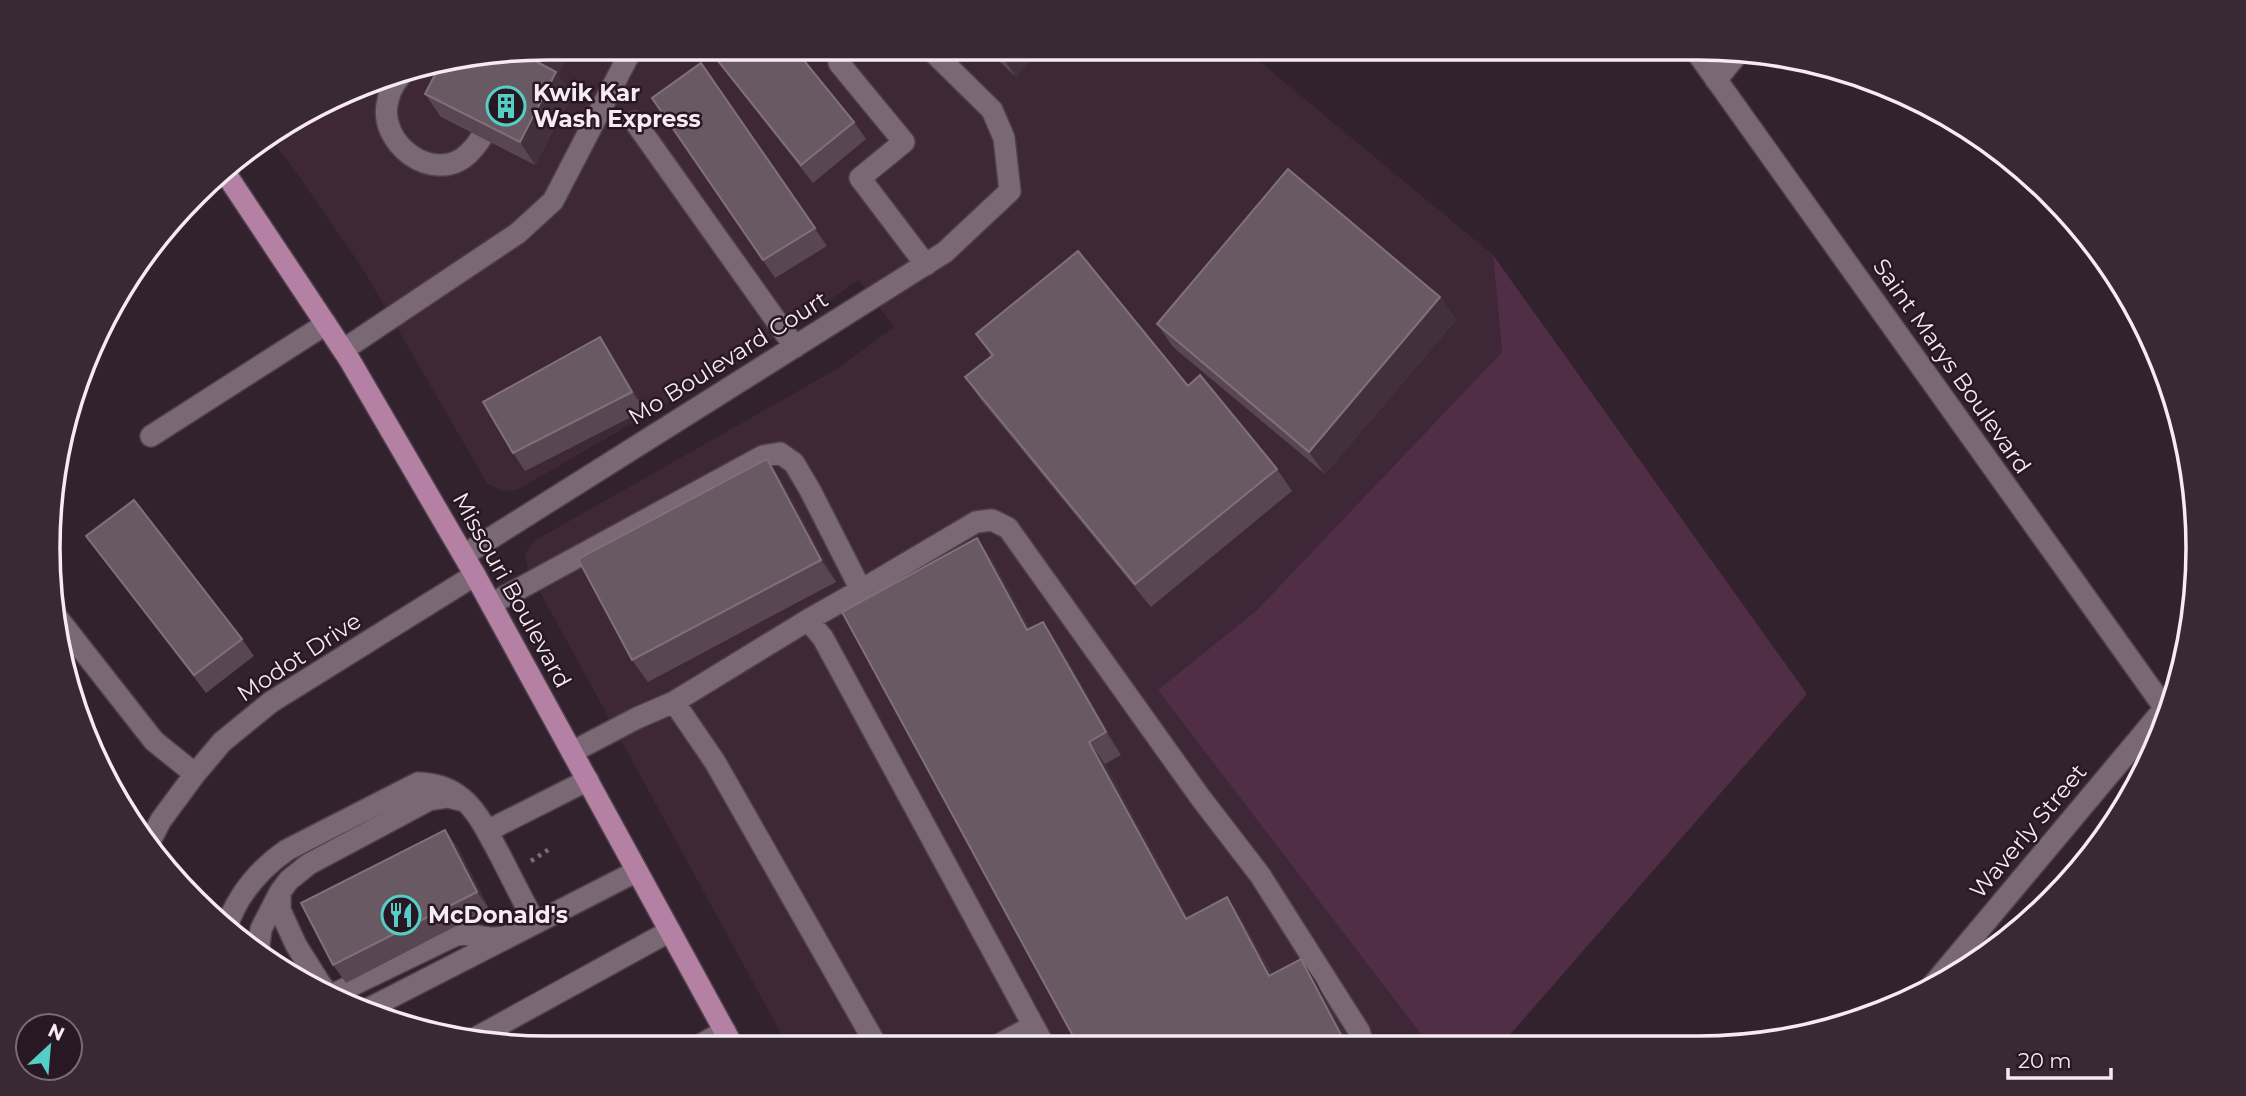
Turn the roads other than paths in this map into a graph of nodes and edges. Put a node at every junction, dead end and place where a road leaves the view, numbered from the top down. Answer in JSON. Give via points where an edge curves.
{"nodes":[{"id":1,"x":626,"y":60,"type":"edge"},
{"id":2,"x":941,"y":60,"type":"edge"},
{"id":3,"x":1702,"y":60,"type":"edge"},
{"id":4,"x":1732,"y":61,"type":"edge"},
{"id":5,"x":839,"y":63,"type":"dead end"},
{"id":6,"x":1716,"y":80,"type":"junction"},
{"id":7,"x":394,"y":84,"type":"edge"},
{"id":8,"x":503,"y":95,"type":"edge"},
{"id":9,"x":635,"y":122,"type":"dead end"},
{"id":10,"x":230,"y":178,"type":"edge"},
{"id":11,"x":926,"y":265,"type":"junction"},
{"id":12,"x":326,"y":324,"type":"junction"},
{"id":13,"x":795,"y":347,"type":"junction"},
{"id":14,"x":343,"y":350,"type":"junction"},
{"id":15,"x":151,"y":436,"type":"dead end"},
{"id":16,"x":464,"y":555,"type":"junction"},
{"id":17,"x":475,"y":575,"type":"junction"},
{"id":18,"x":861,"y":590,"type":"junction"},
{"id":19,"x":491,"y":604,"type":"junction"},
{"id":20,"x":808,"y":620,"type":"junction"},
{"id":21,"x":67,"y":630,"type":"edge"},
{"id":22,"x":674,"y":702,"type":"junction"},
{"id":23,"x":2161,"y":704,"type":"edge"},
{"id":24,"x":2152,"y":728,"type":"edge"},
{"id":25,"x":572,"y":752,"type":"junction"},
{"id":26,"x":195,"y":774,"type":"junction"},
{"id":27,"x":588,"y":780,"type":"junction"},
{"id":28,"x":465,"y":801,"type":"junction"},
{"id":29,"x":487,"y":831,"type":"junction"},
{"id":30,"x":153,"y":835,"type":"edge"},
{"id":31,"x":637,"y":871,"type":"junction"},
{"id":32,"x":280,"y":892,"type":"junction"},
{"id":33,"x":230,"y":918,"type":"edge"},
{"id":34,"x":536,"y":923,"type":"junction"},
{"id":35,"x":670,"y":931,"type":"junction"},
{"id":36,"x":511,"y":935,"type":"junction"},
{"id":37,"x":259,"y":942,"type":"edge"},
{"id":38,"x":1950,"y":966,"type":"edge"},
{"id":39,"x":318,"y":978,"type":"edge"},
{"id":40,"x":340,"y":989,"type":"edge"},
{"id":41,"x":376,"y":1005,"type":"edge"},
{"id":42,"x":1033,"y":1026,"type":"junction"},
{"id":43,"x":486,"y":1032,"type":"edge"},
{"id":44,"x":727,"y":1036,"type":"edge"},
{"id":45,"x":871,"y":1036,"type":"edge"},
{"id":46,"x":1014,"y":1036,"type":"edge"},
{"id":47,"x":1039,"y":1036,"type":"edge"},
{"id":48,"x":1361,"y":1036,"type":"edge"}],
"edges":[{"from":1,"to":14,"type":"street","via":[[553,201],[518,233]]},
{"from":2,"to":11,"type":"street","name":"Mo Boulevard Court","via":[[992,110],[1003,138],[1010,191]]},
{"from":3,"to":6,"type":"street","name":"Saint Marys Boulevard"},
{"from":4,"to":6,"type":"street"},
{"from":5,"to":11,"type":"street","via":[[904,142],[860,178]]},
{"from":6,"to":23,"type":"street","name":"Saint Marys Boulevard"},
{"from":7,"to":8,"type":"street","via":[[387,102],[396,141],[409,155],[429,164],[449,165],[467,155]]},
{"from":9,"to":13,"type":"street"},
{"from":10,"to":12,"type":"main road","name":"Missouri Boulevard"},
{"from":11,"to":13,"type":"street","name":"Mo Boulevard Court"},
{"from":12,"to":14,"type":"main road","name":"Missouri Boulevard"},
{"from":12,"to":15,"type":"street"},
{"from":13,"to":16,"type":"street","name":"Mo Boulevard Court"},
{"from":14,"to":16,"type":"main road","name":"Missouri Boulevard"},
{"from":16,"to":17,"type":"main road","name":"Missouri Boulevard"},
{"from":17,"to":19,"type":"main road","name":"Missouri Boulevard"},
{"from":17,"to":26,"type":"street","name":"Modot Drive","via":[[271,702],[222,742]]},
{"from":18,"to":19,"type":"street","via":[[794,463],[780,453],[763,456]]},
{"from":18,"to":20,"type":"street"},
{"from":18,"to":48,"type":"street","via":[[976,522],[992,520],[1008,528],[1260,875]]},
{"from":19,"to":25,"type":"main road","name":"Missouri Boulevard"},
{"from":20,"to":22,"type":"street"},
{"from":20,"to":42,"type":"street","via":[[822,638]]},
{"from":21,"to":26,"type":"street","via":[[154,741]]},
{"from":22,"to":25,"type":"street"},
{"from":22,"to":45,"type":"street","via":[[715,762]]},
{"from":24,"to":38,"type":"street","name":"Waverly Street"},
{"from":25,"to":27,"type":"main road","name":"Missouri Boulevard"},
{"from":26,"to":30,"type":"street","name":"Modot Drive"},
{"from":27,"to":29,"type":"street"},
{"from":27,"to":31,"type":"main road","name":"Missouri Boulevard"},
{"from":28,"to":29,"type":"street"},
{"from":28,"to":32,"type":"street","via":[[448,797],[429,800],[309,864]]},
{"from":28,"to":33,"type":"street","via":[[437,784],[418,783],[267,864],[249,884]]},
{"from":29,"to":34,"type":"street"},
{"from":31,"to":34,"type":"street"},
{"from":31,"to":35,"type":"main road","name":"Missouri Boulevard"},
{"from":32,"to":37,"type":"street"},
{"from":32,"to":39,"type":"street","via":[[279,910]]},
{"from":34,"to":36,"type":"street"},
{"from":35,"to":43,"type":"street"},
{"from":35,"to":44,"type":"main road","name":"Missouri Boulevard"},
{"from":36,"to":40,"type":"street","via":[[496,940],[456,935]]},
{"from":36,"to":41,"type":"street"},
{"from":42,"to":46,"type":"street"},
{"from":42,"to":47,"type":"street"}]}
